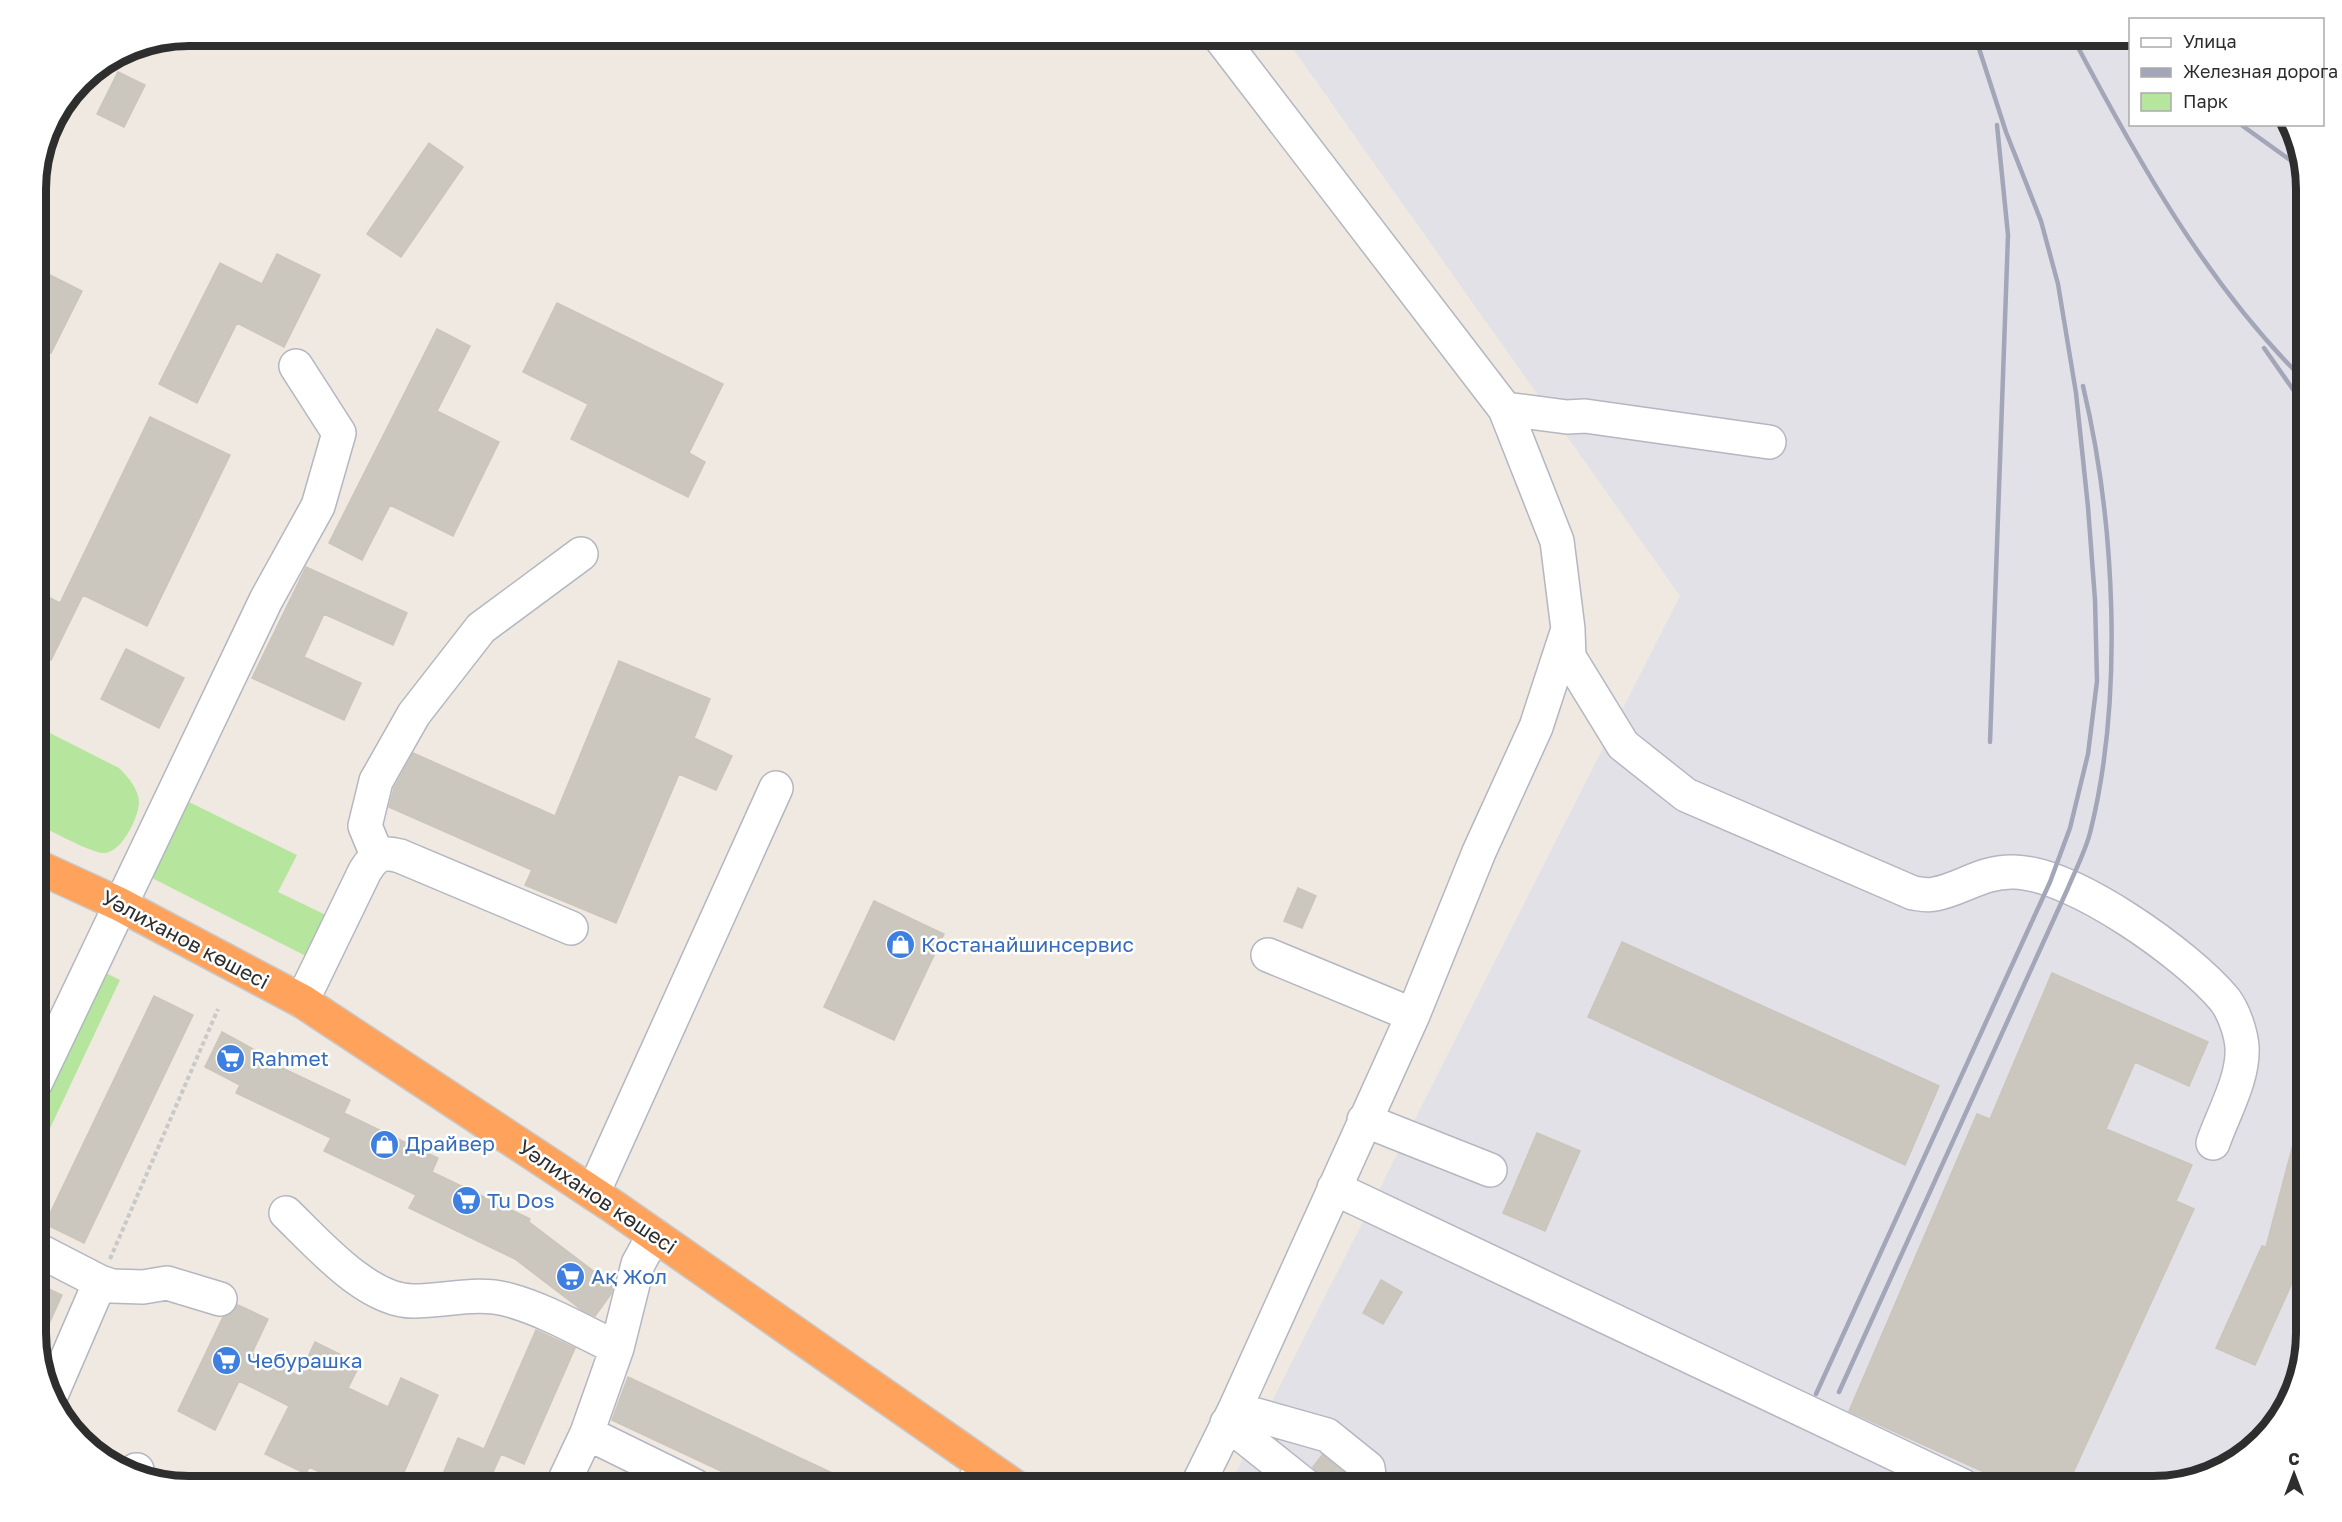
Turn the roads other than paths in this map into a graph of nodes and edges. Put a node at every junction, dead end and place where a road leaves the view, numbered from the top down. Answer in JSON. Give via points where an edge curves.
{"nodes":[{"id":1,"x":1227,"y":46,"type":"edge"},
{"id":2,"x":296,"y":366,"type":"dead end"},
{"id":3,"x":1505,"y":409,"type":"junction"},
{"id":4,"x":1768,"y":442,"type":"dead end"},
{"id":5,"x":580,"y":554,"type":"dead end"},
{"id":6,"x":1568,"y":629,"type":"junction"},
{"id":7,"x":776,"y":788,"type":"dead end"},
{"id":8,"x":377,"y":855,"type":"junction"},
{"id":9,"x":47,"y":871,"type":"edge"},
{"id":10,"x":119,"y":904,"type":"junction"},
{"id":11,"x":571,"y":928,"type":"dead end"},
{"id":12,"x":1268,"y":955,"type":"dead end"},
{"id":13,"x":302,"y":1001,"type":"junction"},
{"id":14,"x":1413,"y":1015,"type":"junction"},
{"id":15,"x":47,"y":1039,"type":"edge"},
{"id":16,"x":1364,"y":1120,"type":"junction"},
{"id":17,"x":2213,"y":1143,"type":"dead end"},
{"id":18,"x":1490,"y":1170,"type":"dead end"},
{"id":19,"x":1334,"y":1188,"type":"junction"},
{"id":20,"x":593,"y":1193,"type":"junction"},
{"id":21,"x":286,"y":1213,"type":"dead end"},
{"id":22,"x":654,"y":1235,"type":"junction"},
{"id":23,"x":47,"y":1255,"type":"edge"},
{"id":24,"x":100,"y":1282,"type":"junction"},
{"id":25,"x":220,"y":1299,"type":"dead end"},
{"id":26,"x":617,"y":1348,"type":"junction"},
{"id":27,"x":56,"y":1384,"type":"edge"},
{"id":28,"x":1231,"y":1416,"type":"junction"},
{"id":29,"x":586,"y":1433,"type":"junction"},
{"id":30,"x":977,"y":1475,"type":"edge"},
{"id":31,"x":567,"y":1476,"type":"edge"},
{"id":32,"x":674,"y":1476,"type":"edge"},
{"id":33,"x":1202,"y":1476,"type":"edge"},
{"id":34,"x":1295,"y":1476,"type":"edge"},
{"id":35,"x":1368,"y":1476,"type":"edge"},
{"id":36,"x":1942,"y":1476,"type":"edge"}],
"edges":[{"from":1,"to":3,"type":"street"},
{"from":2,"to":10,"type":"street","via":[[339,433],[318,506],[266,600]]},
{"from":3,"to":4,"type":"street","via":[[1585,416]]},
{"from":3,"to":6,"type":"street","via":[[1557,542]]},
{"from":5,"to":8,"type":"street","via":[[481,628],[414,714],[376,781],[366,826]]},
{"from":6,"to":14,"type":"street","via":[[1536,727],[1479,852]]},
{"from":6,"to":17,"type":"street","via":[[1569,657],[1623,745],[1686,795],[1912,893],[1933,895],[1968,880],[2028,873],[2091,898],[2170,949],[2226,1001],[2242,1048],[2238,1073]]},
{"from":7,"to":20,"type":"street"},
{"from":8,"to":11,"type":"street","via":[[383,852],[400,856]]},
{"from":8,"to":13,"type":"street","via":[[365,871]]},
{"from":9,"to":10,"type":"highway","name":"Уәлиханов көшесі"},
{"from":10,"to":13,"type":"highway","name":"Уәлиханов көшесі"},
{"from":10,"to":15,"type":"street"},
{"from":12,"to":14,"type":"street"},
{"from":13,"to":20,"type":"highway","name":"Уәлиханов көшесі"},
{"from":14,"to":16,"type":"street"},
{"from":16,"to":18,"type":"street"},
{"from":16,"to":19,"type":"street"},
{"from":19,"to":28,"type":"street"},
{"from":19,"to":36,"type":"street"},
{"from":20,"to":22,"type":"highway","name":"Уәлиханов көшесі"},
{"from":21,"to":26,"type":"street","via":[[342,1267],[394,1298],[412,1302],[487,1295],[510,1300]]},
{"from":22,"to":26,"type":"street","via":[[638,1264]]},
{"from":22,"to":30,"type":"highway","name":"Уәлиханов көшесі"},
{"from":23,"to":24,"type":"street"},
{"from":24,"to":25,"type":"street","via":[[128,1288],[167,1283]]},
{"from":24,"to":27,"type":"street"},
{"from":26,"to":29,"type":"street"},
{"from":28,"to":33,"type":"street"},
{"from":28,"to":34,"type":"street"},
{"from":28,"to":35,"type":"street","via":[[1327,1435],[1368,1468]]},
{"from":29,"to":31,"type":"street"},
{"from":29,"to":32,"type":"street"}]}
